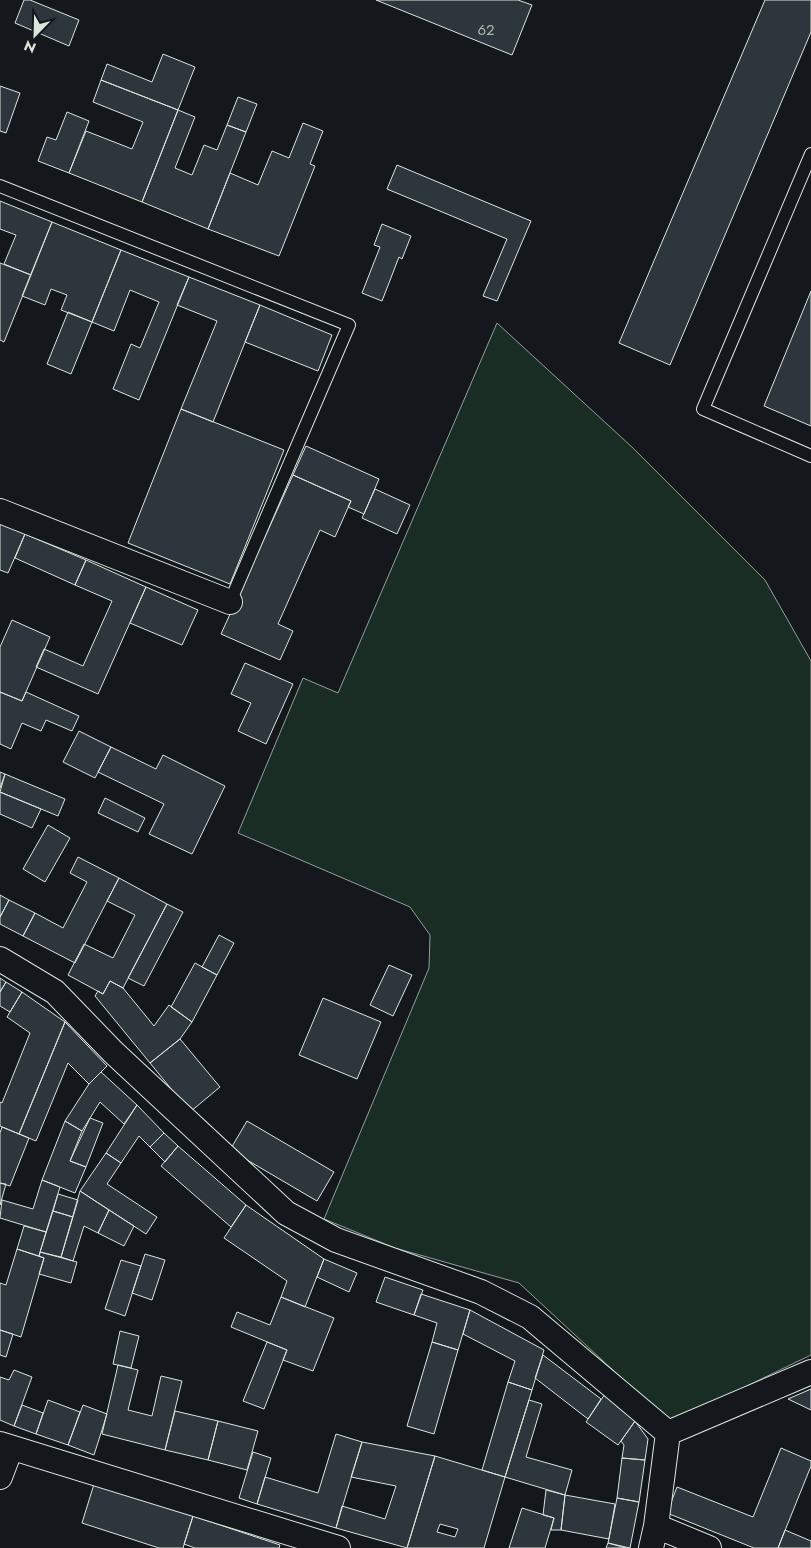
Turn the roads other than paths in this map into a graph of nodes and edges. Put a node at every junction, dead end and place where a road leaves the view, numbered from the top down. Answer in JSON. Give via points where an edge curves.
{"nodes":[{"id":1,"x":811,"y":154,"type":"edge"},
{"id":2,"x":0,"y":186,"type":"edge"},
{"id":3,"x":811,"y":456,"type":"edge"},
{"id":4,"x":0,"y":511,"type":"edge"},
{"id":5,"x":230,"y":602,"type":"joint"},
{"id":6,"x":0,"y":959,"type":"edge"},
{"id":7,"x":811,"y":1372,"type":"edge"},
{"id":8,"x":668,"y":1433,"type":"junction"},
{"id":9,"x":5,"y":1446,"type":"edge"},
{"id":10,"x":0,"y":1477,"type":"edge"},
{"id":11,"x":654,"y":1537,"type":"edge"},
{"id":12,"x":338,"y":1548,"type":"edge"},
{"id":13,"x":709,"y":1548,"type":"edge"}],
"edges":[{"from":1,"to":3,"type":"lane","via":[[703,409]]},
{"from":2,"to":5,"type":"lane","via":[[349,325]]},
{"from":4,"to":5,"type":"street"},
{"from":6,"to":8,"type":"street","via":[[55,992],[113,1052],[286,1213],[336,1240],[481,1292],[530,1317]]},
{"from":7,"to":8,"type":"street"},
{"from":8,"to":11,"type":"street"},
{"from":9,"to":10,"type":"street"},
{"from":9,"to":12,"type":"street"},
{"from":11,"to":13,"type":"street"}]}
